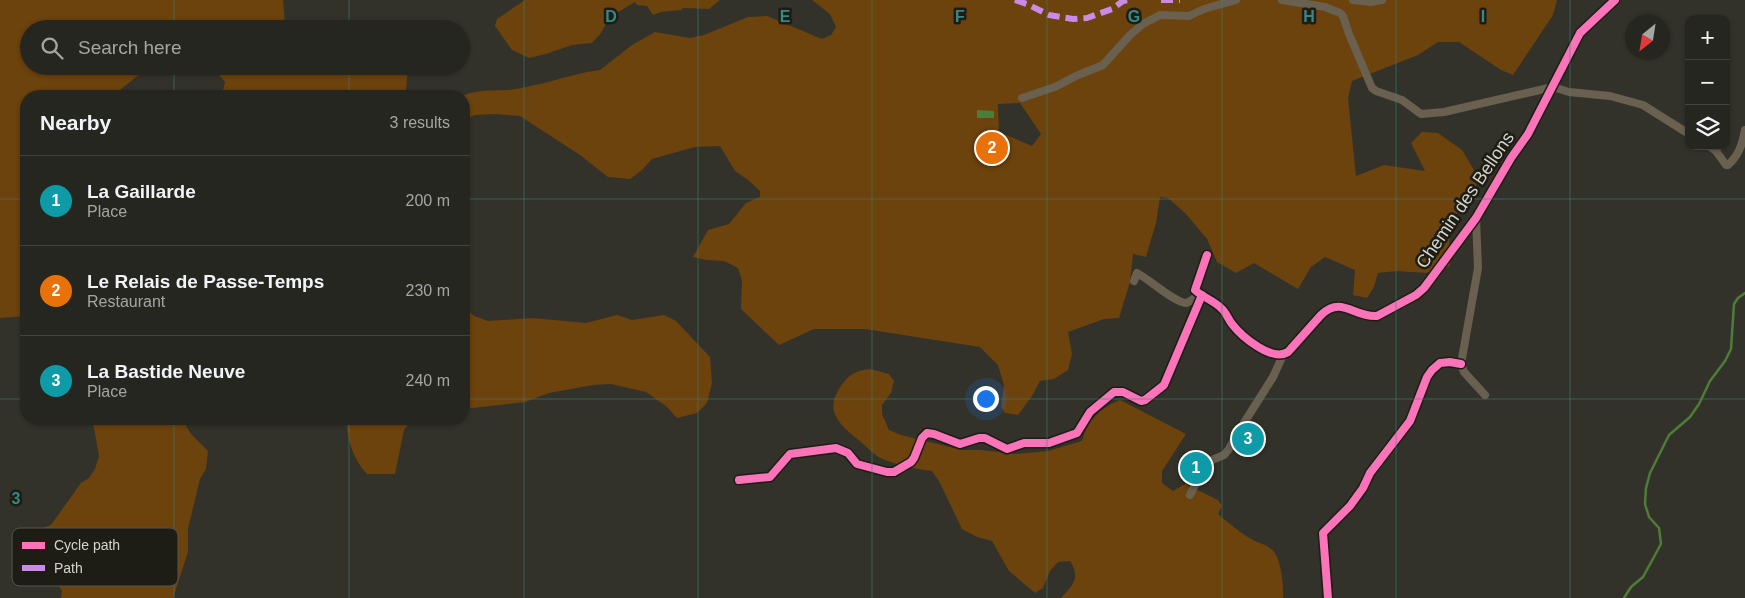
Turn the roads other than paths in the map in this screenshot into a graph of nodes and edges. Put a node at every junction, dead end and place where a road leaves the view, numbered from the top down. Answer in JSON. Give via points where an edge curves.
{"nodes":[{"id":1,"x":1236,"y":0,"type":"edge"},
{"id":2,"x":1282,"y":0,"type":"edge"},
{"id":3,"x":1331,"y":0,"type":"edge"},
{"id":4,"x":1353,"y":0,"type":"edge"},
{"id":5,"x":1382,"y":0,"type":"edge"},
{"id":6,"x":1615,"y":0,"type":"edge"},
{"id":7,"x":1325,"y":7,"type":"junction"},
{"id":8,"x":1553,"y":87,"type":"junction"},
{"id":9,"x":1022,"y":98,"type":"dead end"},
{"id":10,"x":1745,"y":130,"type":"edge"},
{"id":11,"x":1685,"y":131,"type":"edge"},
{"id":12,"x":1714,"y":150,"type":"edge"},
{"id":13,"x":1476,"y":218,"type":"junction"},
{"id":14,"x":1207,"y":255,"type":"dead end"},
{"id":15,"x":1134,"y":281,"type":"dead end"},
{"id":16,"x":1201,"y":295,"type":"junction"},
{"id":17,"x":1283,"y":355,"type":"junction"},
{"id":18,"x":1461,"y":364,"type":"junction"},
{"id":19,"x":1485,"y":396,"type":"dead end"},
{"id":20,"x":738,"y":480,"type":"dead end"},
{"id":21,"x":1190,"y":495,"type":"dead end"},
{"id":22,"x":1328,"y":598,"type":"edge"}],
"edges":[{"from":1,"to":9,"type":"street","via":[[1189,16],[1160,15],[1130,35],[1103,64],[1055,87]]},
{"from":2,"to":7,"type":"street"},
{"from":3,"to":7,"type":"street"},
{"from":4,"to":5,"type":"street"},
{"from":6,"to":8,"type":"street","name":"Chemin des Bellons","via":[[1580,33]]},
{"from":7,"to":8,"type":"street","via":[[1343,16],[1372,88],[1402,100],[1421,114],[1444,112]]},
{"from":8,"to":11,"type":"street","via":[[1643,105]]},
{"from":8,"to":13,"type":"street","name":"Chemin des Bellons"},
{"from":10,"to":12,"type":"street","via":[[1740,151],[1728,165]]},
{"from":13,"to":17,"type":"street","name":"Chemin des Bellons","via":[[1416,295],[1377,316],[1371,317],[1343,306],[1326,310]]},
{"from":13,"to":18,"type":"street","via":[[1478,268]]},
{"from":14,"to":16,"type":"street","via":[[1195,290]]},
{"from":15,"to":16,"type":"street","via":[[1137,273],[1188,303]]},
{"from":16,"to":17,"type":"street","via":[[1220,307],[1246,338],[1266,352]]},
{"from":16,"to":20,"type":"street","via":[[1164,385],[1141,401],[1123,392],[1114,392],[1090,412],[1077,433],[1049,443],[1024,443],[1007,449],[985,438],[960,444],[927,433],[914,458],[894,472],[857,464],[836,448],[790,454],[770,478]]},
{"from":17,"to":21,"type":"street","via":[[1229,449],[1203,469]]},
{"from":18,"to":19,"type":"street"},
{"from":18,"to":22,"type":"street","via":[[1440,363],[1432,370],[1410,421],[1370,473],[1350,506],[1323,533]]}]}
